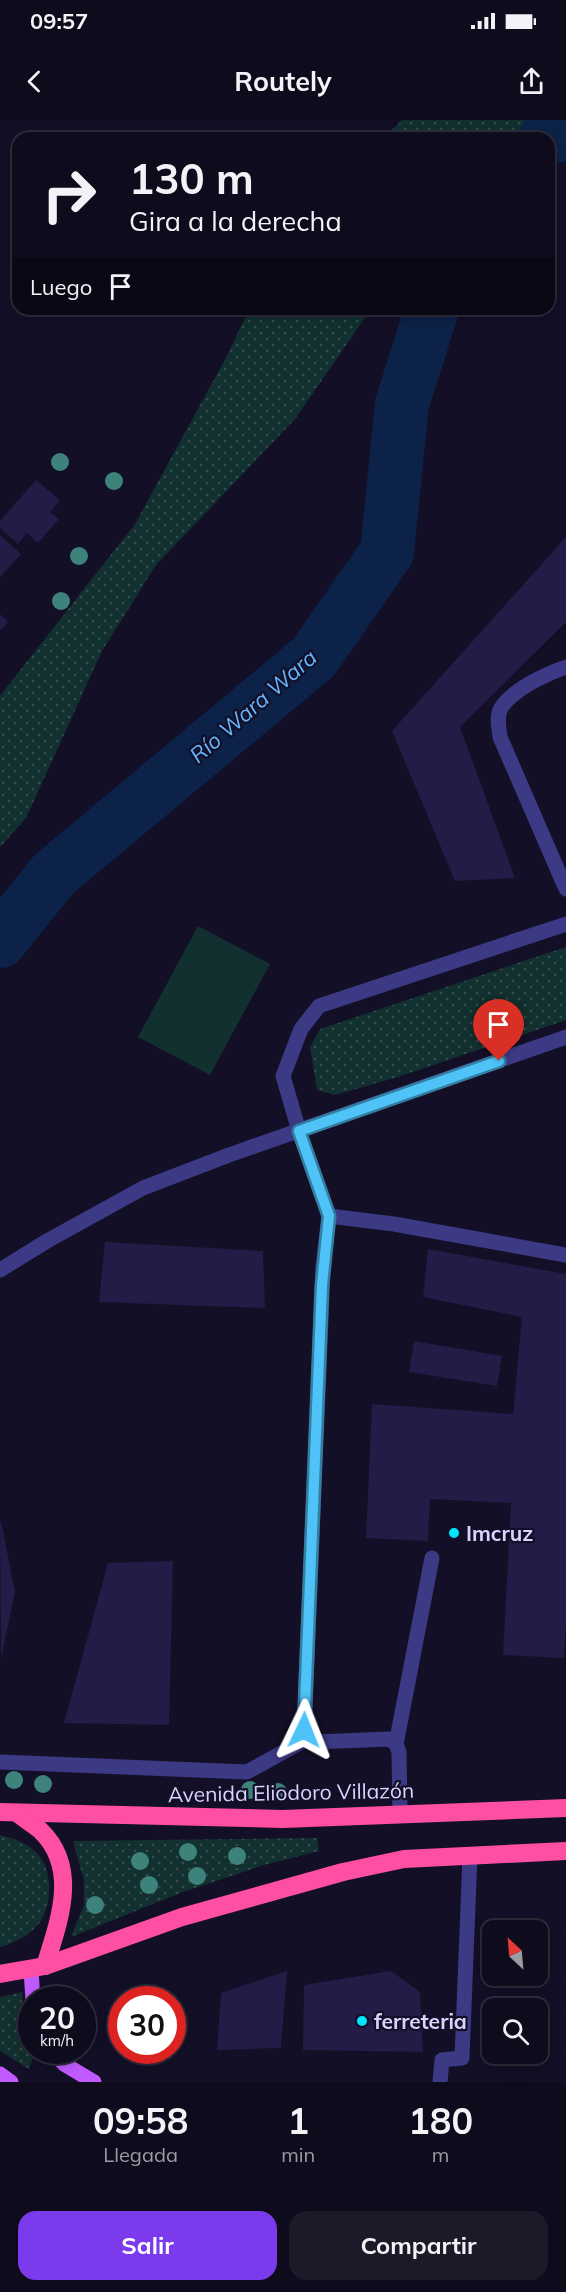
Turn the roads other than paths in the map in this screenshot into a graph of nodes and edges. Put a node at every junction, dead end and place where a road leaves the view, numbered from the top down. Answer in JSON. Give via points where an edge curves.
{"nodes":[{"id":1,"x":566,"y":667,"type":"edge"},
{"id":2,"x":566,"y":889,"type":"edge"},
{"id":3,"x":566,"y":912,"type":"edge"},
{"id":4,"x":560,"y":926,"type":"edge"},
{"id":5,"x":566,"y":1037,"type":"edge"},
{"id":6,"x":299,"y":1131,"type":"junction"},
{"id":7,"x":329,"y":1216,"type":"junction"},
{"id":8,"x":566,"y":1255,"type":"edge"},
{"id":9,"x":0,"y":1270,"type":"edge"},
{"id":10,"x":432,"y":1558,"type":"dead end"},
{"id":11,"x":307,"y":1739,"type":"junction"},
{"id":12,"x":396,"y":1744,"type":"junction"},
{"id":13,"x":0,"y":1762,"type":"edge"},
{"id":14,"x":566,"y":1808,"type":"edge"},
{"id":15,"x":8,"y":1813,"type":"edge"},
{"id":16,"x":400,"y":1814,"type":"junction"},
{"id":17,"x":566,"y":1851,"type":"edge"},
{"id":18,"x":470,"y":1855,"type":"junction"},
{"id":19,"x":38,"y":1968,"type":"junction"},
{"id":20,"x":0,"y":1974,"type":"edge"},
{"id":21,"x":35,"y":1986,"type":"edge"},
{"id":22,"x":0,"y":2074,"type":"edge"},
{"id":23,"x":72,"y":2076,"type":"edge"},
{"id":24,"x":11,"y":2082,"type":"edge"},
{"id":25,"x":94,"y":2082,"type":"edge"},
{"id":26,"x":440,"y":2082,"type":"edge"}],
"edges":[{"from":1,"to":2,"type":"street","via":[[547,673],[517,692],[501,708],[498,721],[500,737]]},
{"from":3,"to":4,"type":"street"},
{"from":4,"to":6,"type":"street","via":[[319,1006],[301,1029],[284,1076]]},
{"from":5,"to":6,"type":"street"},
{"from":6,"to":7,"type":"street"},
{"from":6,"to":9,"type":"street","via":[[143,1188]]},
{"from":7,"to":8,"type":"street"},
{"from":7,"to":11,"type":"street","via":[[323,1266],[304,1730]]},
{"from":10,"to":12,"type":"street"},
{"from":11,"to":12,"type":"street","via":[[389,1739]]},
{"from":11,"to":13,"type":"street","via":[[247,1772]]},
{"from":12,"to":16,"type":"street"},
{"from":14,"to":16,"type":"highway","name":"Avenida Eliodoro Villazón"},
{"from":15,"to":16,"type":"highway","name":"Avenida Eliodoro Villazón","via":[[283,1819]]},
{"from":15,"to":19,"type":"highway","via":[[40,1830],[55,1850],[64,1883],[62,1913]]},
{"from":17,"to":18,"type":"highway"},
{"from":18,"to":19,"type":"highway","via":[[404,1859],[321,1877],[182,1917]]},
{"from":18,"to":26,"type":"street","via":[[462,2058],[442,2060]]},
{"from":19,"to":20,"type":"highway"},
{"from":19,"to":21,"type":"main road"},
{"from":22,"to":24,"type":"main road"},
{"from":23,"to":25,"type":"main road"}]}
